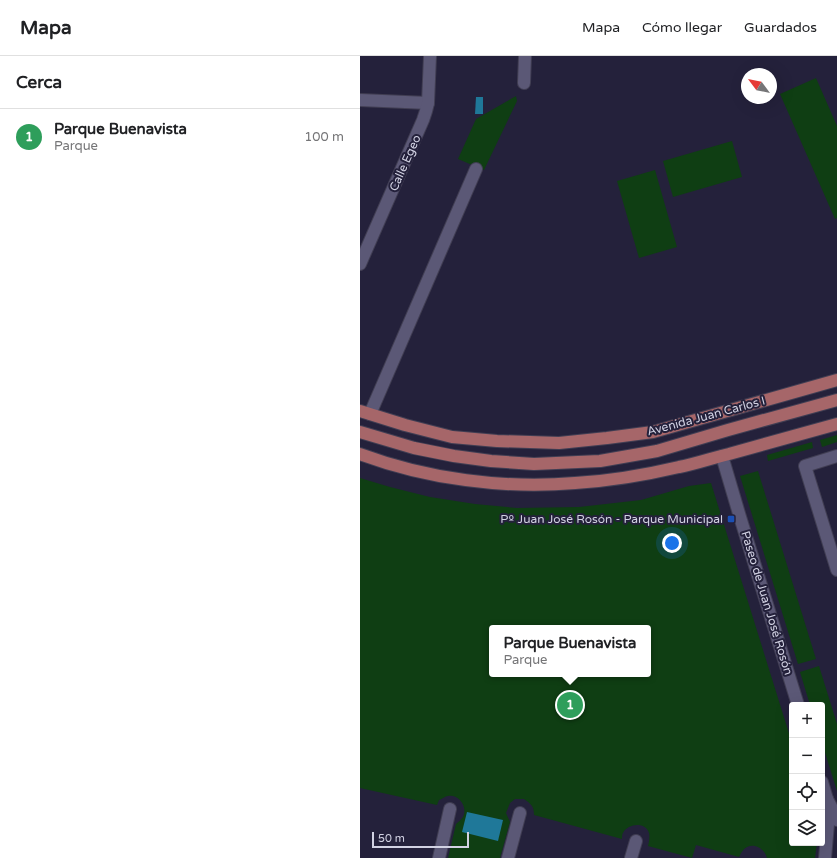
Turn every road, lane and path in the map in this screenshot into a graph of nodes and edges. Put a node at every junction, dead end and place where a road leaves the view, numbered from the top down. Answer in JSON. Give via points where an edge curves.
{"nodes":[{"id":1,"x":430,"y":56,"type":"edge"},
{"id":2,"x":525,"y":56,"type":"edge"},
{"id":3,"x":524,"y":83,"type":"dead end"},
{"id":4,"x":360,"y":100,"type":"edge"},
{"id":5,"x":428,"y":104,"type":"junction"},
{"id":6,"x":476,"y":169,"type":"dead end"},
{"id":7,"x":360,"y":264,"type":"edge"},
{"id":8,"x":837,"y":380,"type":"edge"},
{"id":9,"x":837,"y":400,"type":"edge"},
{"id":10,"x":365,"y":412,"type":"edge"},
{"id":11,"x":837,"y":424,"type":"edge"},
{"id":12,"x":360,"y":432,"type":"edge"},
{"id":13,"x":360,"y":454,"type":"edge"},
{"id":14,"x":722,"y":456,"type":"junction"},
{"id":15,"x":837,"y":456,"type":"edge"},
{"id":16,"x":837,"y":570,"type":"edge"},
{"id":17,"x":797,"y":702,"type":"edge"},
{"id":18,"x":825,"y":792,"type":"edge"},
{"id":19,"x":827,"y":799,"type":"junction"},
{"id":20,"x":450,"y":809,"type":"dead end"},
{"id":21,"x":520,"y":813,"type":"dead end"},
{"id":22,"x":837,"y":820,"type":"edge"},
{"id":23,"x":636,"y":841,"type":"dead end"},
{"id":24,"x":439,"y":858,"type":"edge"},
{"id":25,"x":508,"y":858,"type":"edge"},
{"id":26,"x":631,"y":858,"type":"edge"},
{"id":27,"x":825,"y":858,"type":"edge"}],
"edges":[{"from":1,"to":5,"type":"street","name":"Calle Egeo"},
{"from":2,"to":3,"type":"street"},
{"from":4,"to":5,"type":"street"},
{"from":5,"to":7,"type":"street","name":"Calle Egeo"},
{"from":6,"to":10,"type":"street"},
{"from":8,"to":10,"type":"main road","name":"Avenida Juan Carlos I","via":[[654,432],[559,443],[452,437]]},
{"from":9,"to":12,"type":"main road","name":"Avenida Juan Carlos I","via":[[657,451],[600,461],[534,464],[491,461],[414,448]]},
{"from":11,"to":14,"type":"main road"},
{"from":13,"to":14,"type":"main road","via":[[442,476],[530,484],[574,483],[627,477]]},
{"from":14,"to":17,"type":"street","name":"Paseo de Juan José Rosón"},
{"from":15,"to":16,"type":"street","via":[[805,466]]},
{"from":18,"to":19,"type":"street"},
{"from":19,"to":22,"type":"street"},
{"from":19,"to":27,"type":"street"},
{"from":20,"to":24,"type":"street"},
{"from":21,"to":25,"type":"street"},
{"from":23,"to":26,"type":"street"}]}
